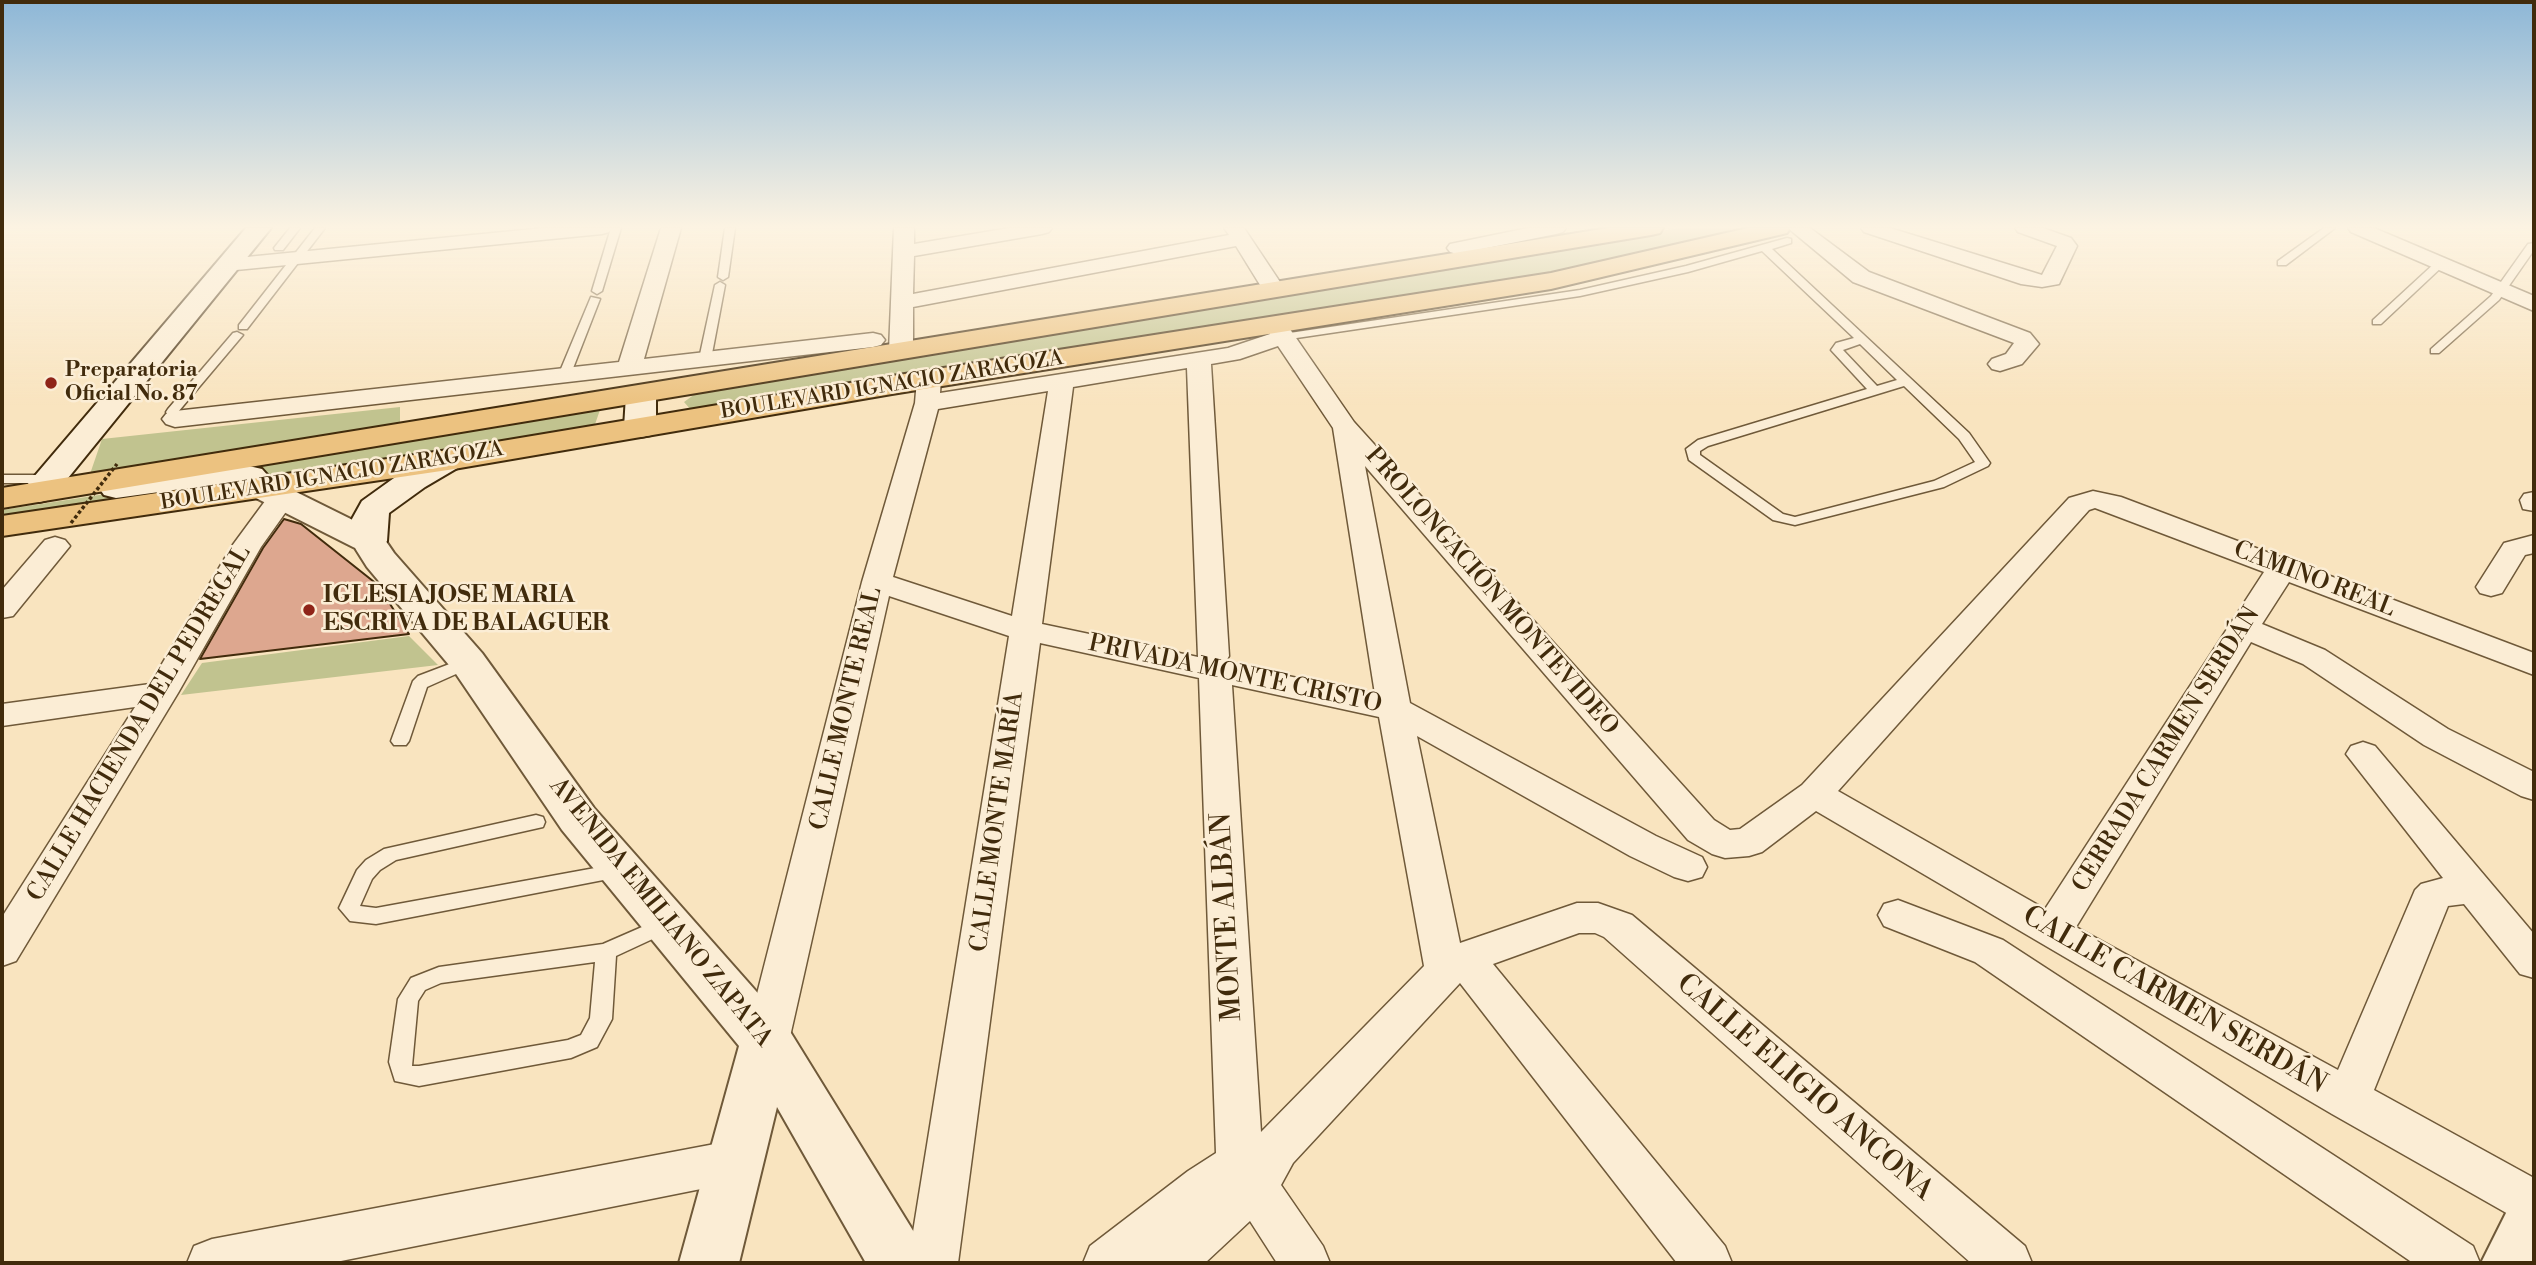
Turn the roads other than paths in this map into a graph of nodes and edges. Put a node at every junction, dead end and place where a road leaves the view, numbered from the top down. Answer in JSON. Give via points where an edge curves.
{"nodes":[{"id":1,"x":208,"y":287,"type":"edge"},
{"id":2,"x":259,"y":287,"type":"edge"},
{"id":3,"x":598,"y":287,"type":"edge"},
{"id":4,"x":658,"y":287,"type":"edge"},
{"id":5,"x":720,"y":287,"type":"edge"},
{"id":6,"x":901,"y":287,"type":"edge"},
{"id":7,"x":978,"y":287,"type":"edge"},
{"id":8,"x":1283,"y":287,"type":"edge"},
{"id":9,"x":1517,"y":287,"type":"edge"},
{"id":10,"x":1821,"y":287,"type":"edge"},
{"id":11,"x":1887,"y":287,"type":"edge"},
{"id":12,"x":2415,"y":287,"type":"edge"},
{"id":13,"x":2493,"y":287,"type":"edge"},
{"id":14,"x":2502,"y":287,"type":"edge"},
{"id":15,"x":1273,"y":289,"type":"joint"},
{"id":16,"x":2500,"y":290,"type":"junction"},
{"id":17,"x":901,"y":303,"type":"junction"},
{"id":18,"x":2533,"y":304,"type":"edge"},
{"id":19,"x":2377,"y":322,"type":"dead end"},
{"id":20,"x":1279,"y":330,"type":"junction"},
{"id":21,"x":873,"y":340,"type":"dead end"},
{"id":22,"x":1861,"y":340,"type":"junction"},
{"id":23,"x":901,"y":351,"type":"junction"},
{"id":24,"x":2435,"y":351,"type":"dead end"},
{"id":25,"x":705,"y":359,"type":"junction"},
{"id":26,"x":1199,"y":359,"type":"junction"},
{"id":27,"x":2000,"y":364,"type":"dead end"},
{"id":28,"x":564,"y":376,"type":"junction"},
{"id":29,"x":1062,"y":381,"type":"junction"},
{"id":30,"x":1906,"y":381,"type":"junction"},
{"id":31,"x":636,"y":382,"type":"junction"},
{"id":32,"x":928,"y":391,"type":"junction"},
{"id":33,"x":1875,"y":391,"type":"junction"},
{"id":34,"x":175,"y":419,"type":"joint"},
{"id":35,"x":1345,"y":427,"type":"junction"},
{"id":36,"x":640,"y":428,"type":"junction"},
{"id":37,"x":448,"y":460,"type":"junction"},
{"id":38,"x":2,"y":479,"type":"edge"},
{"id":39,"x":44,"y":486,"type":"junction"},
{"id":40,"x":271,"y":493,"type":"junction"},
{"id":41,"x":2,"y":498,"type":"edge"},
{"id":42,"x":2,"y":506,"type":"edge"},
{"id":43,"x":2,"y":526,"type":"edge"},
{"id":44,"x":63,"y":535,"type":"road end"},
{"id":45,"x":369,"y":541,"type":"junction"},
{"id":46,"x":2534,"y":544,"type":"edge"},
{"id":47,"x":2282,"y":568,"type":"junction"},
{"id":48,"x":877,"y":582,"type":"junction"},
{"id":49,"x":2491,"y":587,"type":"dead end"},
{"id":50,"x":2,"y":610,"type":"edge"},
{"id":51,"x":2245,"y":628,"type":"junction"},
{"id":52,"x":1027,"y":631,"type":"junction"},
{"id":53,"x":468,"y":662,"type":"junction"},
{"id":54,"x":1214,"y":664,"type":"junction"},
{"id":55,"x":2534,"y":665,"type":"edge"},
{"id":56,"x":161,"y":693,"type":"junction"},
{"id":57,"x":1394,"y":709,"type":"junction"},
{"id":58,"x":2,"y":715,"type":"edge"},
{"id":59,"x":400,"y":741,"type":"dead end"},
{"id":60,"x":2363,"y":754,"type":"dead end"},
{"id":61,"x":2534,"y":787,"type":"edge"},
{"id":62,"x":1815,"y":794,"type":"junction"},
{"id":63,"x":536,"y":822,"type":"dead end"},
{"id":64,"x":1688,"y":867,"type":"dead end"},
{"id":65,"x":622,"y":870,"type":"junction"},
{"id":66,"x":2475,"y":888,"type":"junction"},
{"id":67,"x":1898,"y":915,"type":"dead end"},
{"id":68,"x":667,"y":924,"type":"junction"},
{"id":69,"x":2052,"y":932,"type":"junction"},
{"id":70,"x":2,"y":950,"type":"edge"},
{"id":71,"x":606,"y":952,"type":"junction"},
{"id":72,"x":2534,"y":962,"type":"edge"},
{"id":73,"x":1455,"y":965,"type":"junction"},
{"id":74,"x":767,"y":1041,"type":"junction"},
{"id":75,"x":2348,"y":1100,"type":"junction"},
{"id":76,"x":736,"y":1161,"type":"junction"},
{"id":77,"x":1257,"y":1166,"type":"junction"},
{"id":78,"x":2534,"y":1203,"type":"edge"},
{"id":79,"x":2534,"y":1219,"type":"edge"},
{"id":80,"x":212,"y":1263,"type":"edge"},
{"id":81,"x":709,"y":1263,"type":"edge"},
{"id":82,"x":899,"y":1263,"type":"edge"},
{"id":83,"x":933,"y":1263,"type":"edge"},
{"id":84,"x":1108,"y":1263,"type":"edge"},
{"id":85,"x":1169,"y":1263,"type":"edge"},
{"id":86,"x":1305,"y":1263,"type":"edge"},
{"id":87,"x":1707,"y":1263,"type":"edge"},
{"id":88,"x":2007,"y":1263,"type":"edge"},
{"id":89,"x":2455,"y":1263,"type":"edge"},
{"id":90,"x":2511,"y":1263,"type":"edge"}],
"edges":[{"from":1,"to":39,"type":"street"},
{"from":2,"to":34,"type":"lane","via":[[240,331],[172,412]]},
{"from":3,"to":28,"type":"lane"},
{"from":4,"to":31,"type":"street"},
{"from":5,"to":25,"type":"lane"},
{"from":6,"to":17,"type":"street"},
{"from":7,"to":17,"type":"street"},
{"from":8,"to":15,"type":"main road","name":"BOULEVARD IGNACIO ZARAGOZA"},
{"from":9,"to":20,"type":"main road","name":"BOULEVARD IGNACIO ZARAGOZA"},
{"from":10,"to":22,"type":"lane"},
{"from":11,"to":27,"type":"street","via":[[2022,338],[2027,344],[2014,359]]},
{"from":12,"to":19,"type":"lane"},
{"from":13,"to":16,"type":"street"},
{"from":14,"to":16,"type":"lane"},
{"from":15,"to":23,"type":"main road","name":"BOULEVARD IGNACIO ZARAGOZA"},
{"from":16,"to":18,"type":"street"},
{"from":16,"to":24,"type":"lane"},
{"from":17,"to":23,"type":"street"},
{"from":20,"to":26,"type":"street","via":[[1232,354]]},
{"from":20,"to":32,"type":"main road","name":"BOULEVARD IGNACIO ZARAGOZA"},
{"from":20,"to":35,"type":"street","name":"PROLONGACIÓN MONTEVIDEO"},
{"from":21,"to":25,"type":"street"},
{"from":22,"to":30,"type":"lane"},
{"from":22,"to":33,"type":"lane","via":[[1837,350]]},
{"from":23,"to":31,"type":"main road","name":"BOULEVARD IGNACIO ZARAGOZA"},
{"from":25,"to":31,"type":"street"},
{"from":26,"to":29,"type":"street"},
{"from":26,"to":54,"type":"street","name":"MONTE ALBÁN"},
{"from":28,"to":31,"type":"street"},
{"from":28,"to":34,"type":"street"},
{"from":29,"to":32,"type":"street"},
{"from":29,"to":52,"type":"street","name":"CALLE MONTE MARÍA"},
{"from":30,"to":33,"type":"lane"},
{"from":30,"to":33,"type":"lane","via":[[1961,432],[1983,463],[1939,484],[1786,521],[1695,457],[1693,449],[1703,443]]},
{"from":31,"to":36,"type":"street"},
{"from":31,"to":39,"type":"main road","name":"BOULEVARD IGNACIO ZARAGOZA"},
{"from":32,"to":36,"type":"main road","name":"BOULEVARD IGNACIO ZARAGOZA"},
{"from":32,"to":48,"type":"street","name":"CALLE MONTE REAL"},
{"from":35,"to":57,"type":"street"},
{"from":35,"to":62,"type":"street","name":"PROLONGACIÓN MONTEVIDEO","via":[[1701,830],[1724,844],[1749,842]]},
{"from":36,"to":37,"type":"main road","name":"BOULEVARD IGNACIO ZARAGOZA"},
{"from":37,"to":40,"type":"main road","name":"BOULEVARD IGNACIO ZARAGOZA"},
{"from":37,"to":45,"type":"street","via":[[374,508]]},
{"from":38,"to":39,"type":"lane"},
{"from":39,"to":41,"type":"main road","name":"BOULEVARD IGNACIO ZARAGOZA"},
{"from":40,"to":42,"type":"street","name":"AVENIDA EMILIANO ZAPATA","via":[[244,473],[221,472]]},
{"from":40,"to":43,"type":"main road","name":"BOULEVARD IGNACIO ZARAGOZA"},
{"from":40,"to":45,"type":"street","name":"AVENIDA EMILIANO ZAPATA"},
{"from":40,"to":56,"type":"street","name":"CALLE HACIENDA DEL PEDREGAL","via":[[247,545]]},
{"from":44,"to":50,"type":"street"},
{"from":45,"to":53,"type":"street","name":"AVENIDA EMILIANO ZAPATA"},
{"from":46,"to":49,"type":"street","via":[[2514,549]]},
{"from":47,"to":51,"type":"street","name":"CERRADA CARMEN SERDÁN"},
{"from":47,"to":55,"type":"street","name":"CAMINO REAL"},
{"from":47,"to":62,"type":"street","name":"CAMINO REAL","via":[[2111,503],[2093,499],[2079,504]]},
{"from":48,"to":52,"type":"street","name":"PRIVADA MONTE CRISTO"},
{"from":48,"to":74,"type":"street","name":"CALLE MONTE REAL"},
{"from":51,"to":61,"type":"street","via":[[2314,657],[2436,737]]},
{"from":51,"to":69,"type":"street","name":"CERRADA CARMEN SERDÁN"},
{"from":52,"to":54,"type":"street","name":"PRIVADA MONTE CRISTO"},
{"from":52,"to":83,"type":"street","name":"CALLE MONTE MARÍA"},
{"from":53,"to":59,"type":"lane","via":[[419,685]]},
{"from":53,"to":65,"type":"street","name":"AVENIDA EMILIANO ZAPATA","via":[[578,819]]},
{"from":54,"to":57,"type":"street","name":"PRIVADA MONTE CRISTO"},
{"from":54,"to":77,"type":"street","name":"MONTE ALBÁN"},
{"from":56,"to":58,"type":"street"},
{"from":56,"to":70,"type":"street","name":"CALLE HACIENDA DEL PEDREGAL"},
{"from":57,"to":64,"type":"street","name":"PRIVADA MONTE CRISTO"},
{"from":57,"to":73,"type":"street"},
{"from":60,"to":66,"type":"street"},
{"from":62,"to":69,"type":"street","name":"CALLE CARMEN SERDÁN"},
{"from":63,"to":65,"type":"lane","via":[[391,854],[364,875],[349,908],[357,916],[376,915]]},
{"from":65,"to":68,"type":"street","name":"AVENIDA EMILIANO ZAPATA"},
{"from":66,"to":72,"type":"street"},
{"from":66,"to":75,"type":"street","via":[[2444,892],[2429,901]]},
{"from":67,"to":89,"type":"street","via":[[1989,951]]},
{"from":68,"to":71,"type":"lane"},
{"from":68,"to":74,"type":"street","name":"AVENIDA EMILIANO ZAPATA"},
{"from":69,"to":75,"type":"street","name":"CALLE CARMEN SERDÁN"},
{"from":71,"to":71,"type":"lane","via":[[439,975],[418,984],[408,999],[400,1062],[403,1074],[419,1076],[571,1049],[589,1041],[601,1019]]},
{"from":73,"to":77,"type":"street"},
{"from":73,"to":87,"type":"street"},
{"from":73,"to":88,"type":"street","name":"CALLE ELIGIO ANCONA","via":[[1577,918],[1598,918],[1618,926]]},
{"from":74,"to":76,"type":"street"},
{"from":74,"to":82,"type":"street","name":"AVENIDA EMILIANO ZAPATA"},
{"from":75,"to":78,"type":"street","name":"CALLE CARMEN SERDÁN"},
{"from":76,"to":80,"type":"street"},
{"from":76,"to":81,"type":"street"},
{"from":77,"to":84,"type":"street","via":[[1205,1186]]},
{"from":77,"to":85,"type":"street"},
{"from":77,"to":86,"type":"street"},
{"from":79,"to":90,"type":"street"}]}
